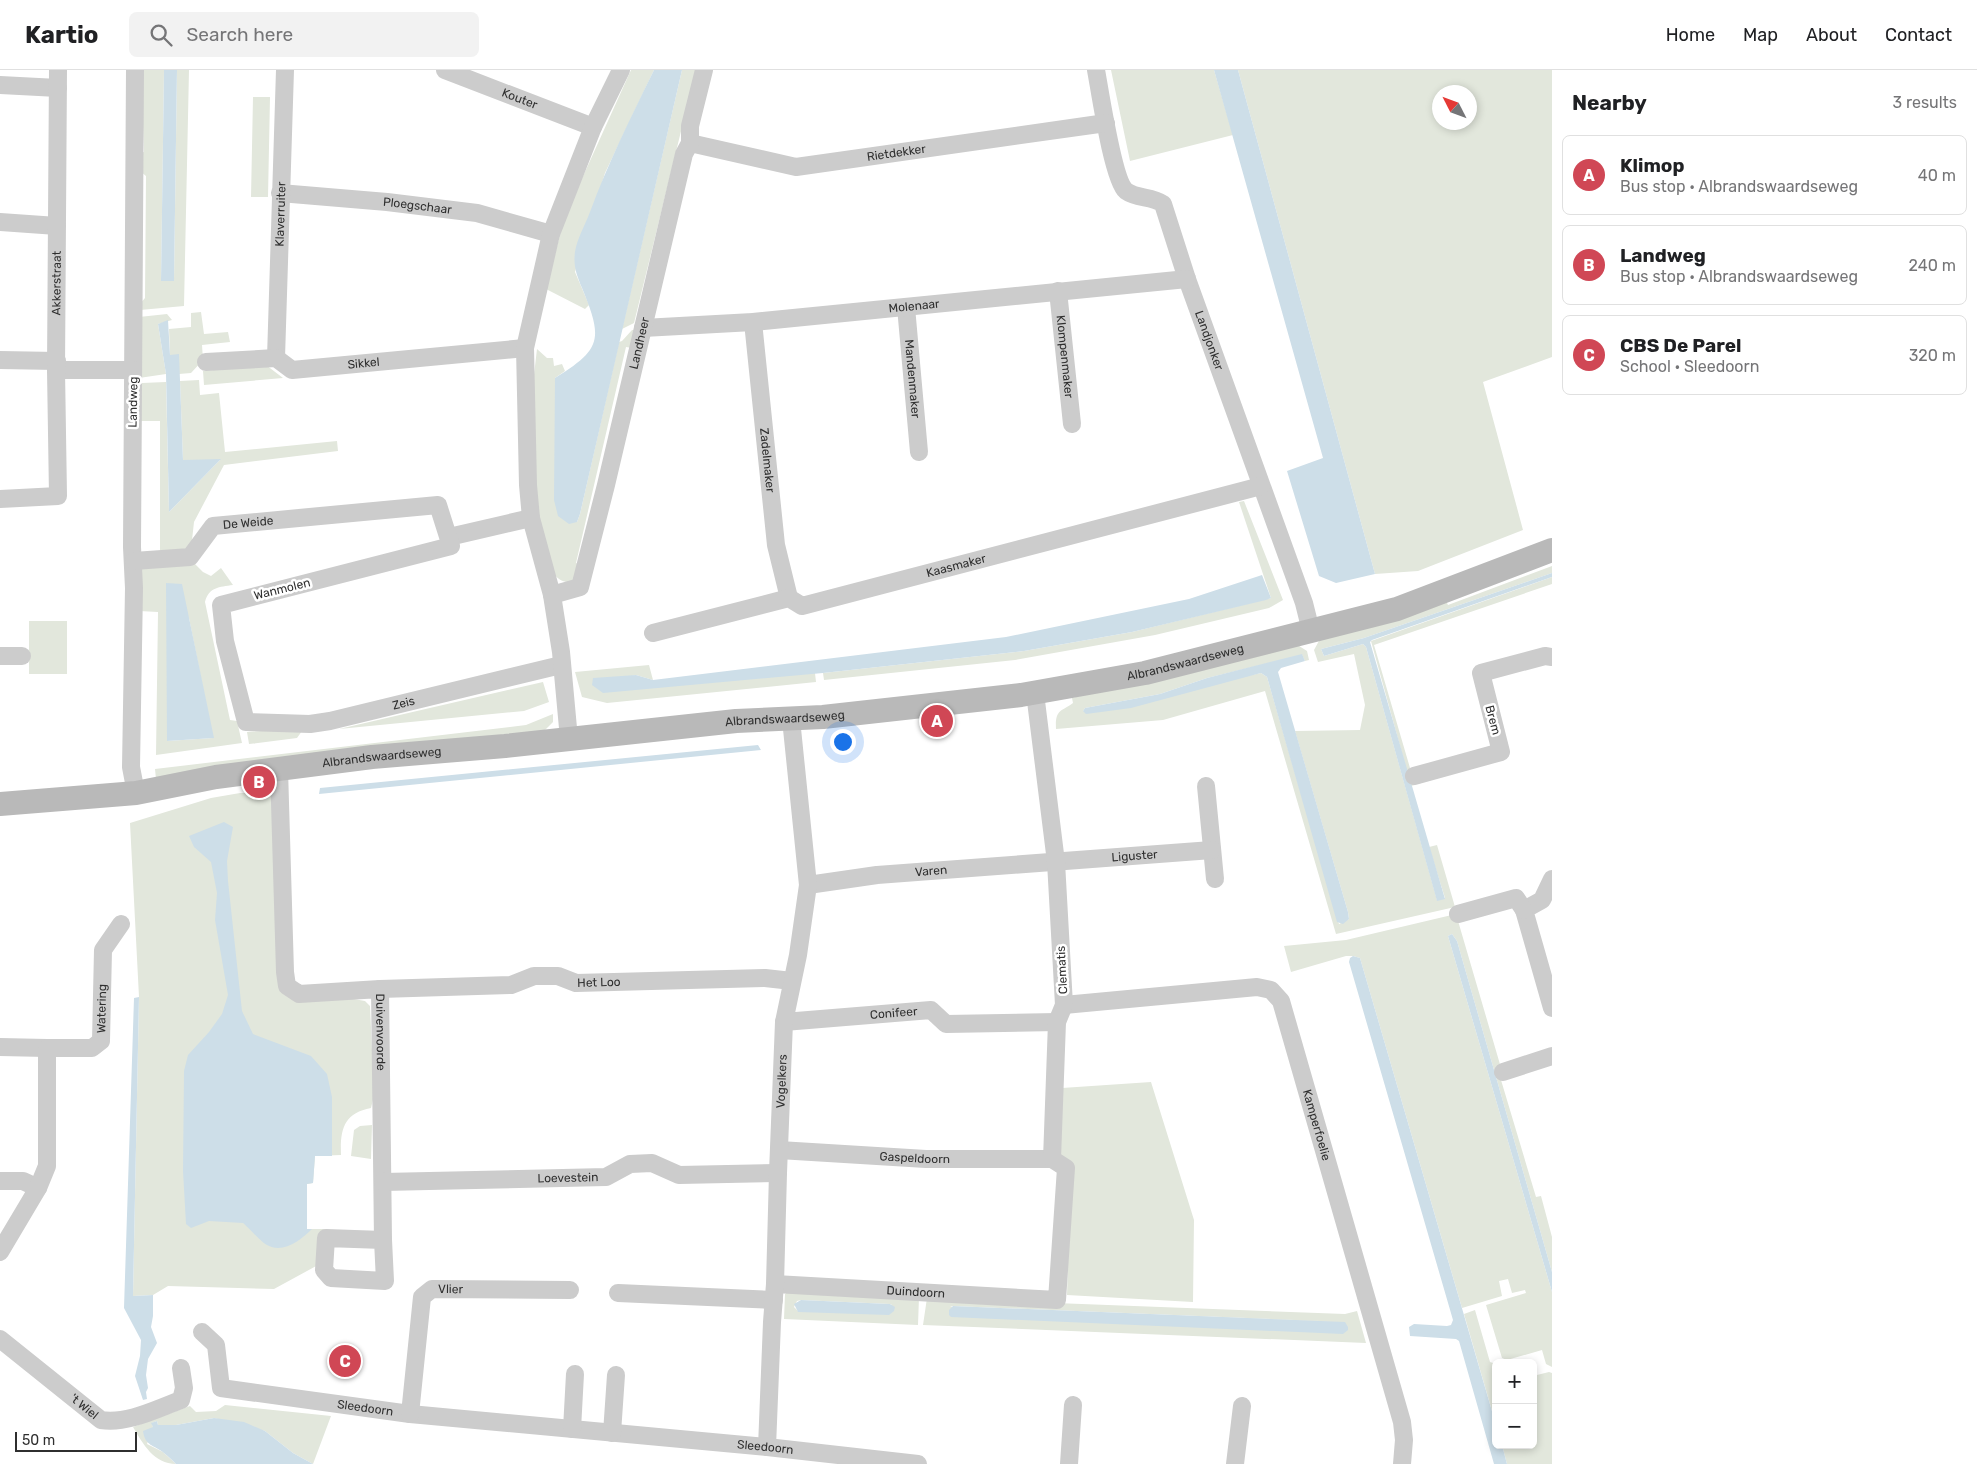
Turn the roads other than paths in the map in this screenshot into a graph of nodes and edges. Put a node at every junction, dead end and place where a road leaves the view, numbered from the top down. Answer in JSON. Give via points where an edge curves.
{"nodes":[{"id":1,"x":58,"y":70,"type":"edge"},
{"id":2,"x":135,"y":70,"type":"edge"},
{"id":3,"x":285,"y":70,"type":"edge"},
{"id":4,"x":445,"y":70,"type":"edge"},
{"id":5,"x":622,"y":70,"type":"edge"},
{"id":6,"x":704,"y":70,"type":"edge"},
{"id":7,"x":1096,"y":70,"type":"edge"},
{"id":8,"x":0,"y":85,"type":"edge"},
{"id":9,"x":58,"y":88,"type":"junction"},
{"id":10,"x":1106,"y":123,"type":"junction"},
{"id":11,"x":593,"y":127,"type":"junction"},
{"id":12,"x":690,"y":143,"type":"junction"},
{"id":13,"x":280,"y":193,"type":"junction"},
{"id":14,"x":0,"y":222,"type":"edge"},
{"id":15,"x":57,"y":226,"type":"junction"},
{"id":16,"x":551,"y":234,"type":"junction"},
{"id":17,"x":1187,"y":279,"type":"junction"},
{"id":18,"x":1058,"y":291,"type":"junction"},
{"id":19,"x":906,"y":306,"type":"junction"},
{"id":20,"x":753,"y":322,"type":"junction"},
{"id":21,"x":643,"y":328,"type":"junction"},
{"id":22,"x":525,"y":348,"type":"junction"},
{"id":23,"x":276,"y":358,"type":"junction"},
{"id":24,"x":0,"y":360,"type":"edge"},
{"id":25,"x":206,"y":362,"type":"dead end"},
{"id":26,"x":56,"y":365,"type":"junction"},
{"id":27,"x":134,"y":370,"type":"junction"},
{"id":28,"x":1072,"y":424,"type":"dead end"},
{"id":29,"x":919,"y":452,"type":"dead end"},
{"id":30,"x":1261,"y":486,"type":"junction"},
{"id":31,"x":0,"y":499,"type":"edge"},
{"id":32,"x":531,"y":518,"type":"junction"},
{"id":33,"x":449,"y":538,"type":"junction"},
{"id":34,"x":1552,"y":550,"type":"edge"},
{"id":35,"x":134,"y":561,"type":"junction"},
{"id":36,"x":552,"y":595,"type":"junction"},
{"id":37,"x":789,"y":598,"type":"junction"},
{"id":38,"x":1311,"y":631,"type":"junction"},
{"id":39,"x":653,"y":633,"type":"dead end"},
{"id":40,"x":0,"y":656,"type":"edge"},
{"id":41,"x":22,"y":656,"type":"dead end"},
{"id":42,"x":1552,"y":658,"type":"edge"},
{"id":43,"x":561,"y":665,"type":"junction"},
{"id":44,"x":1036,"y":692,"type":"junction"},
{"id":45,"x":791,"y":719,"type":"junction"},
{"id":46,"x":246,"y":722,"type":"joint"},
{"id":47,"x":568,"y":739,"type":"junction"},
{"id":48,"x":279,"y":769,"type":"junction"},
{"id":49,"x":1414,"y":776,"type":"dead end"},
{"id":50,"x":1206,"y":786,"type":"dead end"},
{"id":51,"x":136,"y":793,"type":"junction"},
{"id":52,"x":0,"y":804,"type":"edge"},
{"id":53,"x":1212,"y":850,"type":"junction"},
{"id":54,"x":1056,"y":862,"type":"junction"},
{"id":55,"x":1215,"y":879,"type":"dead end"},
{"id":56,"x":1552,"y":880,"type":"edge"},
{"id":57,"x":808,"y":885,"type":"junction"},
{"id":58,"x":1524,"y":910,"type":"junction"},
{"id":59,"x":1458,"y":914,"type":"dead end"},
{"id":60,"x":121,"y":924,"type":"dead end"},
{"id":61,"x":792,"y":981,"type":"junction"},
{"id":62,"x":380,"y":989,"type":"junction"},
{"id":63,"x":1064,"y":1006,"type":"junction"},
{"id":64,"x":1552,"y":1008,"type":"edge"},
{"id":65,"x":784,"y":1022,"type":"junction"},
{"id":66,"x":1057,"y":1022,"type":"junction"},
{"id":67,"x":0,"y":1046,"type":"edge"},
{"id":68,"x":47,"y":1048,"type":"junction"},
{"id":69,"x":1552,"y":1056,"type":"edge"},
{"id":70,"x":1503,"y":1072,"type":"dead end"},
{"id":71,"x":779,"y":1150,"type":"junction"},
{"id":72,"x":1052,"y":1159,"type":"junction"},
{"id":73,"x":778,"y":1173,"type":"junction"},
{"id":74,"x":0,"y":1181,"type":"edge"},
{"id":75,"x":383,"y":1182,"type":"junction"},
{"id":76,"x":38,"y":1188,"type":"junction"},
{"id":77,"x":384,"y":1240,"type":"dead end"},
{"id":78,"x":0,"y":1252,"type":"edge"},
{"id":79,"x":570,"y":1290,"type":"dead end"},
{"id":80,"x":774,"y":1292,"type":"junction"},
{"id":81,"x":618,"y":1293,"type":"dead end"},
{"id":82,"x":202,"y":1332,"type":"dead end"},
{"id":83,"x":0,"y":1339,"type":"edge"},
{"id":84,"x":181,"y":1368,"type":"dead end"},
{"id":85,"x":575,"y":1374,"type":"dead end"},
{"id":86,"x":616,"y":1375,"type":"dead end"},
{"id":87,"x":1073,"y":1405,"type":"dead end"},
{"id":88,"x":1242,"y":1406,"type":"dead end"},
{"id":89,"x":410,"y":1414,"type":"junction"},
{"id":90,"x":572,"y":1429,"type":"junction"},
{"id":91,"x":612,"y":1433,"type":"junction"},
{"id":92,"x":767,"y":1447,"type":"junction"},
{"id":93,"x":918,"y":1464,"type":"edge"},
{"id":94,"x":1069,"y":1464,"type":"edge"},
{"id":95,"x":1234,"y":1464,"type":"edge"},
{"id":96,"x":1402,"y":1464,"type":"edge"}],
"edges":[{"from":1,"to":9,"type":"street","name":"Akkerstraat"},
{"from":2,"to":27,"type":"street","name":"Landweg"},
{"from":3,"to":13,"type":"street","name":"Klaverruiter"},
{"from":4,"to":11,"type":"street","name":"Kouter"},
{"from":5,"to":11,"type":"street"},
{"from":6,"to":12,"type":"street","name":"Landheer","via":[[690,126]]},
{"from":7,"to":10,"type":"street","name":"Landjonker"},
{"from":8,"to":9,"type":"street"},
{"from":9,"to":15,"type":"street","name":"Akkerstraat"},
{"from":10,"to":12,"type":"street","name":"Rietdekker","via":[[796,167]]},
{"from":10,"to":17,"type":"street","name":"Landjonker","via":[[1119,179],[1126,190],[1157,199],[1163,204]]},
{"from":11,"to":16,"type":"street"},
{"from":12,"to":21,"type":"street","name":"Landheer","via":[[684,154]]},
{"from":13,"to":16,"type":"street","name":"Ploegschaar","via":[[477,213]]},
{"from":13,"to":23,"type":"street","name":"Klaverruiter"},
{"from":14,"to":15,"type":"street"},
{"from":15,"to":26,"type":"street","name":"Akkerstraat"},
{"from":16,"to":22,"type":"street"},
{"from":17,"to":18,"type":"street","name":"Molenaar"},
{"from":17,"to":30,"type":"street","name":"Landjonker"},
{"from":18,"to":19,"type":"street","name":"Molenaar"},
{"from":18,"to":28,"type":"street","name":"Klompenmaker"},
{"from":19,"to":20,"type":"street","name":"Molenaar"},
{"from":19,"to":29,"type":"street","name":"Mandenmaker"},
{"from":20,"to":21,"type":"street","name":"Molenaar"},
{"from":20,"to":37,"type":"street","name":"Zadelmaker","via":[[776,545]]},
{"from":21,"to":36,"type":"street","name":"Landheer","via":[[580,587]]},
{"from":22,"to":23,"type":"street","name":"Sikkel","via":[[292,370]]},
{"from":22,"to":32,"type":"street"},
{"from":23,"to":25,"type":"street"},
{"from":24,"to":26,"type":"street","name":"Landweg"},
{"from":26,"to":27,"type":"street","name":"Landweg"},
{"from":26,"to":31,"type":"street","name":"Akkerstraat","via":[[58,496]]},
{"from":27,"to":35,"type":"street","name":"Landweg"},
{"from":30,"to":37,"type":"street","name":"Kaasmaker","via":[[802,606]]},
{"from":30,"to":38,"type":"street","name":"Landjonker","via":[[1304,603]]},
{"from":32,"to":33,"type":"street","name":"Wanmolen"},
{"from":32,"to":36,"type":"street"},
{"from":33,"to":35,"type":"street","name":"De Weide","via":[[438,505],[213,526],[190,557]]},
{"from":33,"to":46,"type":"street","name":"Wanmolen","via":[[451,546],[221,605],[225,641]]},
{"from":34,"to":38,"type":"street","name":"Albrandswaardseweg","via":[[1397,609]]},
{"from":35,"to":51,"type":"street","name":"Landweg","via":[[131,767]]},
{"from":36,"to":43,"type":"street"},
{"from":37,"to":39,"type":"street","name":"Kaasmaker"},
{"from":38,"to":44,"type":"street","name":"Albrandswaardseweg","via":[[1145,673]]},
{"from":40,"to":41,"type":"street"},
{"from":42,"to":49,"type":"street","name":"Brem","via":[[1545,656],[1481,673],[1501,752]]},
{"from":43,"to":46,"type":"street","name":"Zeis","via":[[330,721],[310,724]]},
{"from":43,"to":47,"type":"street"},
{"from":44,"to":45,"type":"street","name":"Albrandswaardseweg"},
{"from":44,"to":54,"type":"street","name":"Clematis"},
{"from":45,"to":47,"type":"street","name":"Albrandswaardseweg","via":[[736,721]]},
{"from":45,"to":57,"type":"street","name":"Vogelkers"},
{"from":47,"to":48,"type":"street","name":"Albrandswaardseweg"},
{"from":48,"to":51,"type":"street","name":"Albrandswaardseweg","via":[[216,777]]},
{"from":48,"to":62,"type":"street","name":"Duivenvoorde","via":[[288,986],[300,994]]},
{"from":50,"to":53,"type":"street"},
{"from":51,"to":52,"type":"street","name":"Albrandswaardseweg"},
{"from":53,"to":54,"type":"street","name":"Liguster"},
{"from":53,"to":55,"type":"street"},
{"from":54,"to":57,"type":"street","name":"Varen","via":[[877,875]]},
{"from":54,"to":63,"type":"street","name":"Clematis"},
{"from":56,"to":58,"type":"street","via":[[1542,900]]},
{"from":57,"to":61,"type":"street","name":"Vogelkers"},
{"from":58,"to":59,"type":"street","via":[[1516,898]]},
{"from":58,"to":64,"type":"street"},
{"from":60,"to":68,"type":"street","name":"Watering","via":[[103,950],[101,1042],[92,1048]]},
{"from":61,"to":62,"type":"street","name":"Het Loo","via":[[765,978],[576,984],[558,976],[534,976],[511,985]]},
{"from":61,"to":65,"type":"street","name":"Vogelkers"},
{"from":62,"to":75,"type":"street","name":"Duivenvoorde"},
{"from":63,"to":66,"type":"street","name":"Clematis"},
{"from":63,"to":96,"type":"street","name":"Kamperfoelie","via":[[1257,987],[1270,990],[1281,1001],[1402,1422]]},
{"from":65,"to":66,"type":"street","name":"Conifeer","via":[[931,1010],[946,1024]]},
{"from":65,"to":71,"type":"street","name":"Vogelkers"},
{"from":66,"to":72,"type":"street","name":"Clematis"},
{"from":67,"to":68,"type":"street","name":"Watering"},
{"from":68,"to":76,"type":"street","via":[[48,1166]]},
{"from":69,"to":70,"type":"street"},
{"from":71,"to":72,"type":"street","name":"Gaspeldoorn","via":[[926,1159]]},
{"from":71,"to":73,"type":"street","name":"Vogelkers"},
{"from":72,"to":80,"type":"street","name":"Duindoorn","via":[[1066,1168],[1058,1300]]},
{"from":73,"to":75,"type":"street","name":"Loevestein","via":[[678,1175],[652,1163],[630,1164],[606,1176]]},
{"from":73,"to":80,"type":"street","name":"Vogelkers"},
{"from":74,"to":76,"type":"street","via":[[22,1181]]},
{"from":75,"to":77,"type":"street","name":"Duivenvoorde"},
{"from":76,"to":78,"type":"street"},
{"from":79,"to":89,"type":"street","name":"Vlier","via":[[432,1289],[422,1297]]},
{"from":80,"to":81,"type":"street"},
{"from":80,"to":92,"type":"street","name":"Vogelkers"},
{"from":82,"to":89,"type":"street","name":"Sleedoorn","via":[[216,1346],[221,1388]]},
{"from":83,"to":84,"type":"street","name":"'t Wiel","via":[[101,1420],[112,1422],[181,1400],[184,1388]]},
{"from":85,"to":90,"type":"street"},
{"from":86,"to":91,"type":"street"},
{"from":87,"to":94,"type":"street"},
{"from":88,"to":95,"type":"street"},
{"from":89,"to":90,"type":"street","name":"Sleedoorn"},
{"from":90,"to":91,"type":"street","name":"Sleedoorn"},
{"from":91,"to":92,"type":"street","name":"Sleedoorn"},
{"from":92,"to":93,"type":"street","name":"Sleedoorn"}]}
